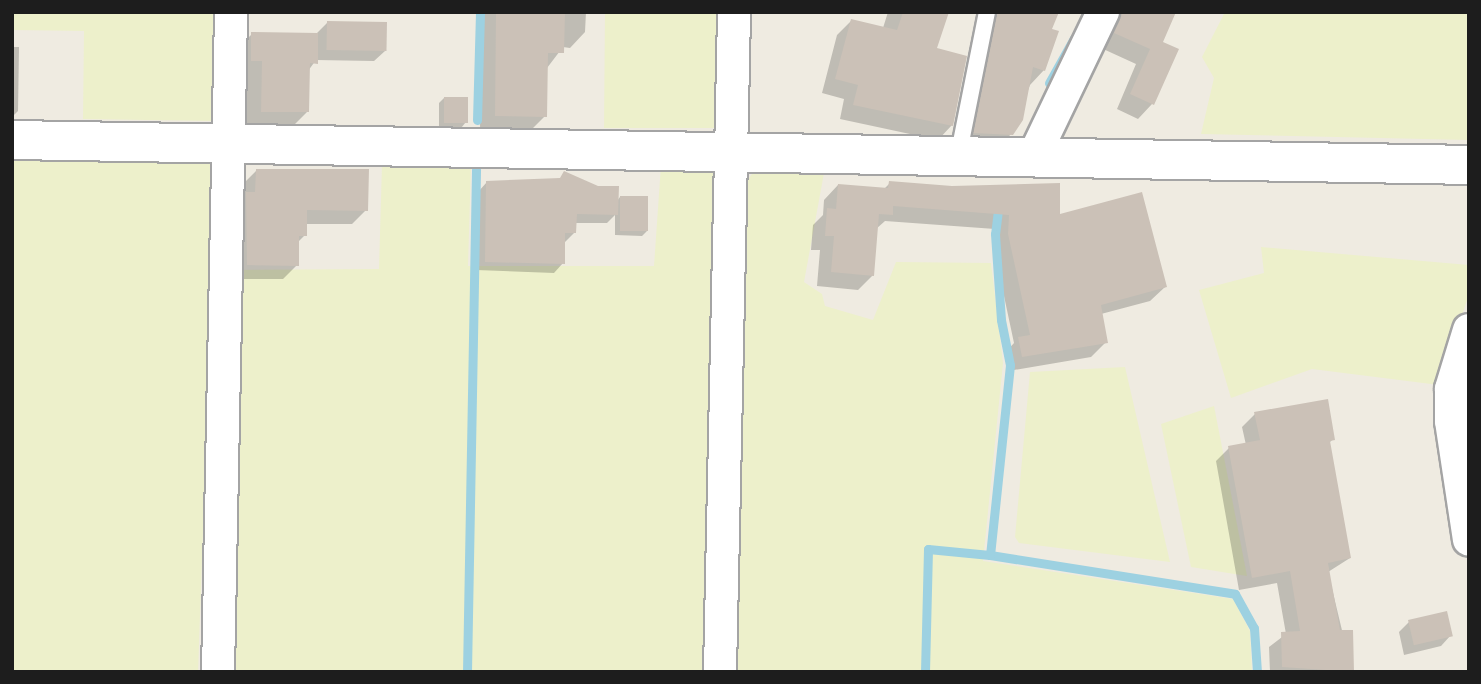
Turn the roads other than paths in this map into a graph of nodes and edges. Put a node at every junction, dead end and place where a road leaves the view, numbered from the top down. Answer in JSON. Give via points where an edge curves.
{"nodes":[{"id":1,"x":231,"y":12,"type":"edge"},
{"id":2,"x":734,"y":12,"type":"edge"},
{"id":3,"x":987,"y":12,"type":"edge"},
{"id":4,"x":1103,"y":12,"type":"edge"},
{"id":5,"x":12,"y":139,"type":"edge"},
{"id":6,"x":228,"y":144,"type":"junction"},
{"id":7,"x":732,"y":153,"type":"junction"},
{"id":8,"x":958,"y":156,"type":"junction"},
{"id":9,"x":1033,"y":158,"type":"junction"},
{"id":10,"x":1469,"y":165,"type":"edge"},
{"id":11,"x":1469,"y":330,"type":"edge"},
{"id":12,"x":1469,"y":540,"type":"edge"},
{"id":13,"x":218,"y":672,"type":"edge"},
{"id":14,"x":720,"y":672,"type":"edge"}],
"edges":[{"from":1,"to":6,"type":"street"},
{"from":2,"to":7,"type":"street"},
{"from":3,"to":8,"type":"lane"},
{"from":4,"to":9,"type":"street"},
{"from":5,"to":6,"type":"street"},
{"from":6,"to":7,"type":"street"},
{"from":6,"to":13,"type":"street"},
{"from":7,"to":8,"type":"street"},
{"from":7,"to":14,"type":"street"},
{"from":8,"to":9,"type":"street"},
{"from":9,"to":10,"type":"street"},
{"from":11,"to":12,"type":"street","via":[[1451,389],[1451,421]]}]}
